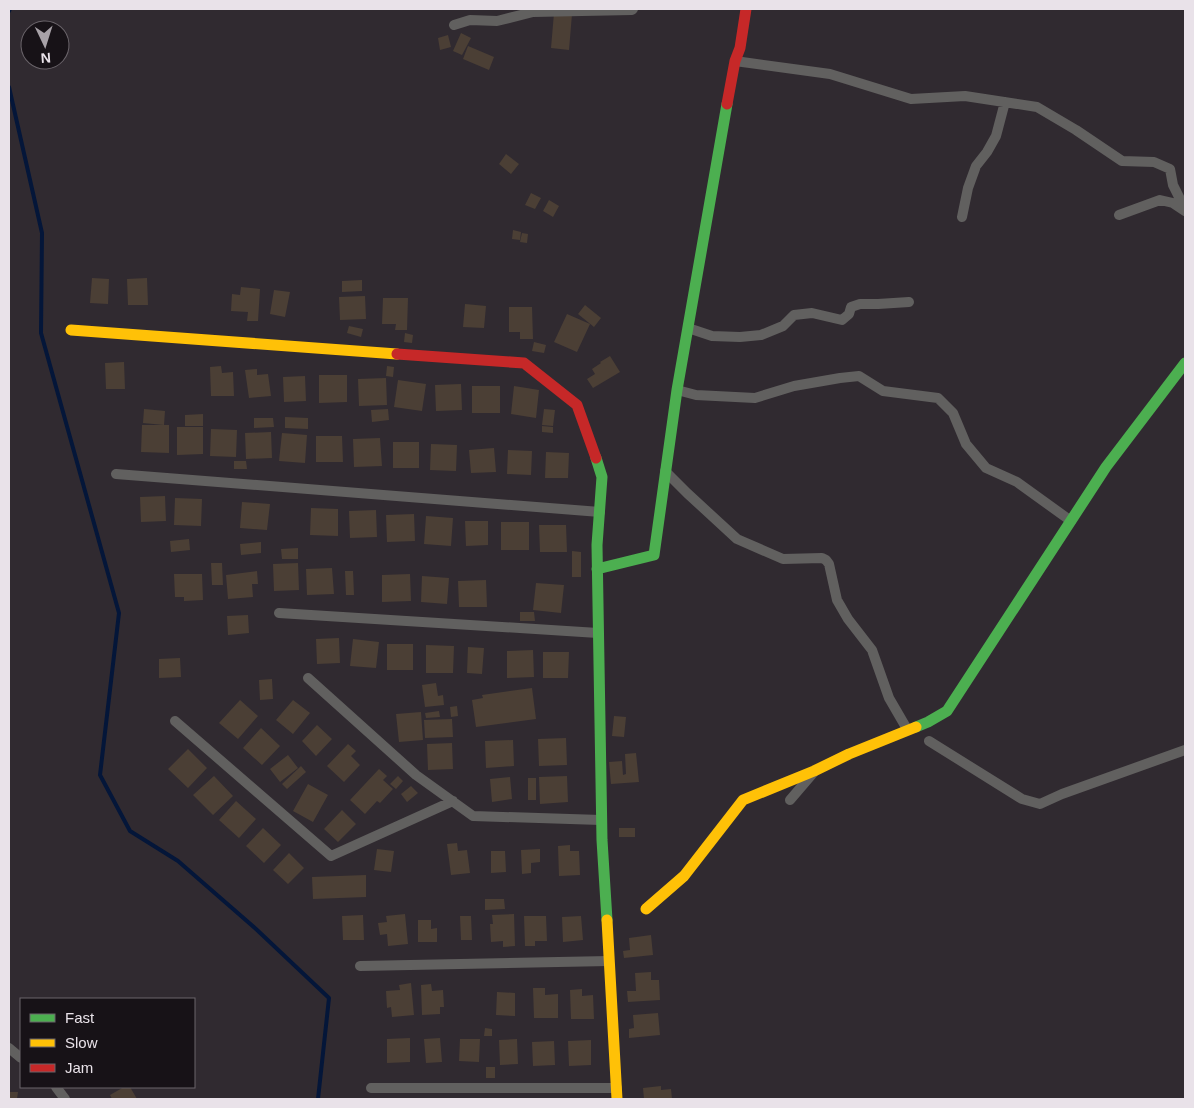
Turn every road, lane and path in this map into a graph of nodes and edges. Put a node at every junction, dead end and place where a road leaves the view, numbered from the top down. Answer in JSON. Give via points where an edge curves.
{"nodes":[{"id":1,"x":633,"y":9,"type":"edge"},
{"id":2,"x":746,"y":9,"type":"edge"},
{"id":3,"x":454,"y":26,"type":"dead end"},
{"id":4,"x":735,"y":61,"type":"junction"},
{"id":5,"x":1005,"y":102,"type":"junction"},
{"id":6,"x":1185,"y":210,"type":"edge"},
{"id":7,"x":1119,"y":215,"type":"dead end"},
{"id":8,"x":962,"y":217,"type":"dead end"},
{"id":9,"x":909,"y":302,"type":"dead end"},
{"id":10,"x":688,"y":328,"type":"junction"},
{"id":11,"x":72,"y":330,"type":"dead end"},
{"id":12,"x":1185,"y":364,"type":"edge"},
{"id":13,"x":678,"y":390,"type":"junction"},
{"id":14,"x":665,"y":471,"type":"junction"},
{"id":15,"x":116,"y":474,"type":"dead end"},
{"id":16,"x":600,"y":512,"type":"junction"},
{"id":17,"x":1071,"y":521,"type":"junction"},
{"id":18,"x":597,"y":569,"type":"junction"},
{"id":19,"x":279,"y":613,"type":"dead end"},
{"id":20,"x":598,"y":633,"type":"junction"},
{"id":21,"x":308,"y":678,"type":"dead end"},
{"id":22,"x":175,"y":721,"type":"dead end"},
{"id":23,"x":907,"y":730,"type":"junction"},
{"id":24,"x":929,"y":742,"type":"dead end"},
{"id":25,"x":1185,"y":750,"type":"edge"},
{"id":26,"x":814,"y":772,"type":"junction"},
{"id":27,"x":790,"y":800,"type":"dead end"},
{"id":28,"x":453,"y":801,"type":"junction"},
{"id":29,"x":602,"y":820,"type":"junction"},
{"id":30,"x":646,"y":909,"type":"dead end"},
{"id":31,"x":609,"y":962,"type":"junction"},
{"id":32,"x":360,"y":966,"type":"dead end"},
{"id":33,"x":9,"y":1048,"type":"edge"},
{"id":34,"x":20,"y":1057,"type":"edge"},
{"id":35,"x":57,"y":1088,"type":"edge"},
{"id":36,"x":371,"y":1088,"type":"dead end"},
{"id":37,"x":617,"y":1094,"type":"edge"},
{"id":38,"x":65,"y":1099,"type":"edge"}],
"edges":[{"from":1,"to":3,"type":"street","via":[[533,12],[497,21],[470,20]]},
{"from":2,"to":4,"type":"street"},
{"from":4,"to":5,"type":"street","via":[[830,74],[911,99],[965,96]]},
{"from":4,"to":10,"type":"street"},
{"from":5,"to":6,"type":"street","via":[[1037,107],[1122,161],[1154,162],[1170,169],[1173,185]]},
{"from":5,"to":8,"type":"street","via":[[996,136],[973,173]]},
{"from":6,"to":7,"type":"street","via":[[1160,200]]},
{"from":9,"to":10,"type":"street","via":[[860,304],[851,307],[842,320],[812,313],[794,315],[783,326],[761,336],[712,336]]},
{"from":10,"to":13,"type":"street"},
{"from":11,"to":16,"type":"street","via":[[524,363],[577,405],[602,477]]},
{"from":12,"to":17,"type":"street","via":[[1106,467]]},
{"from":13,"to":14,"type":"street"},
{"from":13,"to":17,"type":"street","via":[[696,396],[754,398],[794,386],[859,376],[883,391],[938,398],[953,414],[966,444],[986,468],[1017,482]]},
{"from":14,"to":18,"type":"street","via":[[654,555]]},
{"from":14,"to":23,"type":"street","via":[[737,539],[783,559],[826,560],[837,600],[872,650],[889,698]]},
{"from":15,"to":16,"type":"street"},
{"from":16,"to":18,"type":"street"},
{"from":17,"to":23,"type":"street","via":[[947,711]]},
{"from":18,"to":20,"type":"street"},
{"from":19,"to":20,"type":"street"},
{"from":20,"to":29,"type":"street"},
{"from":21,"to":28,"type":"street","via":[[416,776]]},
{"from":22,"to":28,"type":"street","via":[[331,856]]},
{"from":23,"to":26,"type":"street"},
{"from":24,"to":25,"type":"street","via":[[1022,799],[1040,804]]},
{"from":26,"to":27,"type":"street"},
{"from":26,"to":30,"type":"street","via":[[744,800],[684,876]]},
{"from":28,"to":29,"type":"street","via":[[473,816]]},
{"from":29,"to":31,"type":"street"},
{"from":31,"to":32,"type":"street"},
{"from":31,"to":37,"type":"street"},
{"from":33,"to":34,"type":"street"},
{"from":35,"to":38,"type":"street"},
{"from":36,"to":37,"type":"street"}]}
